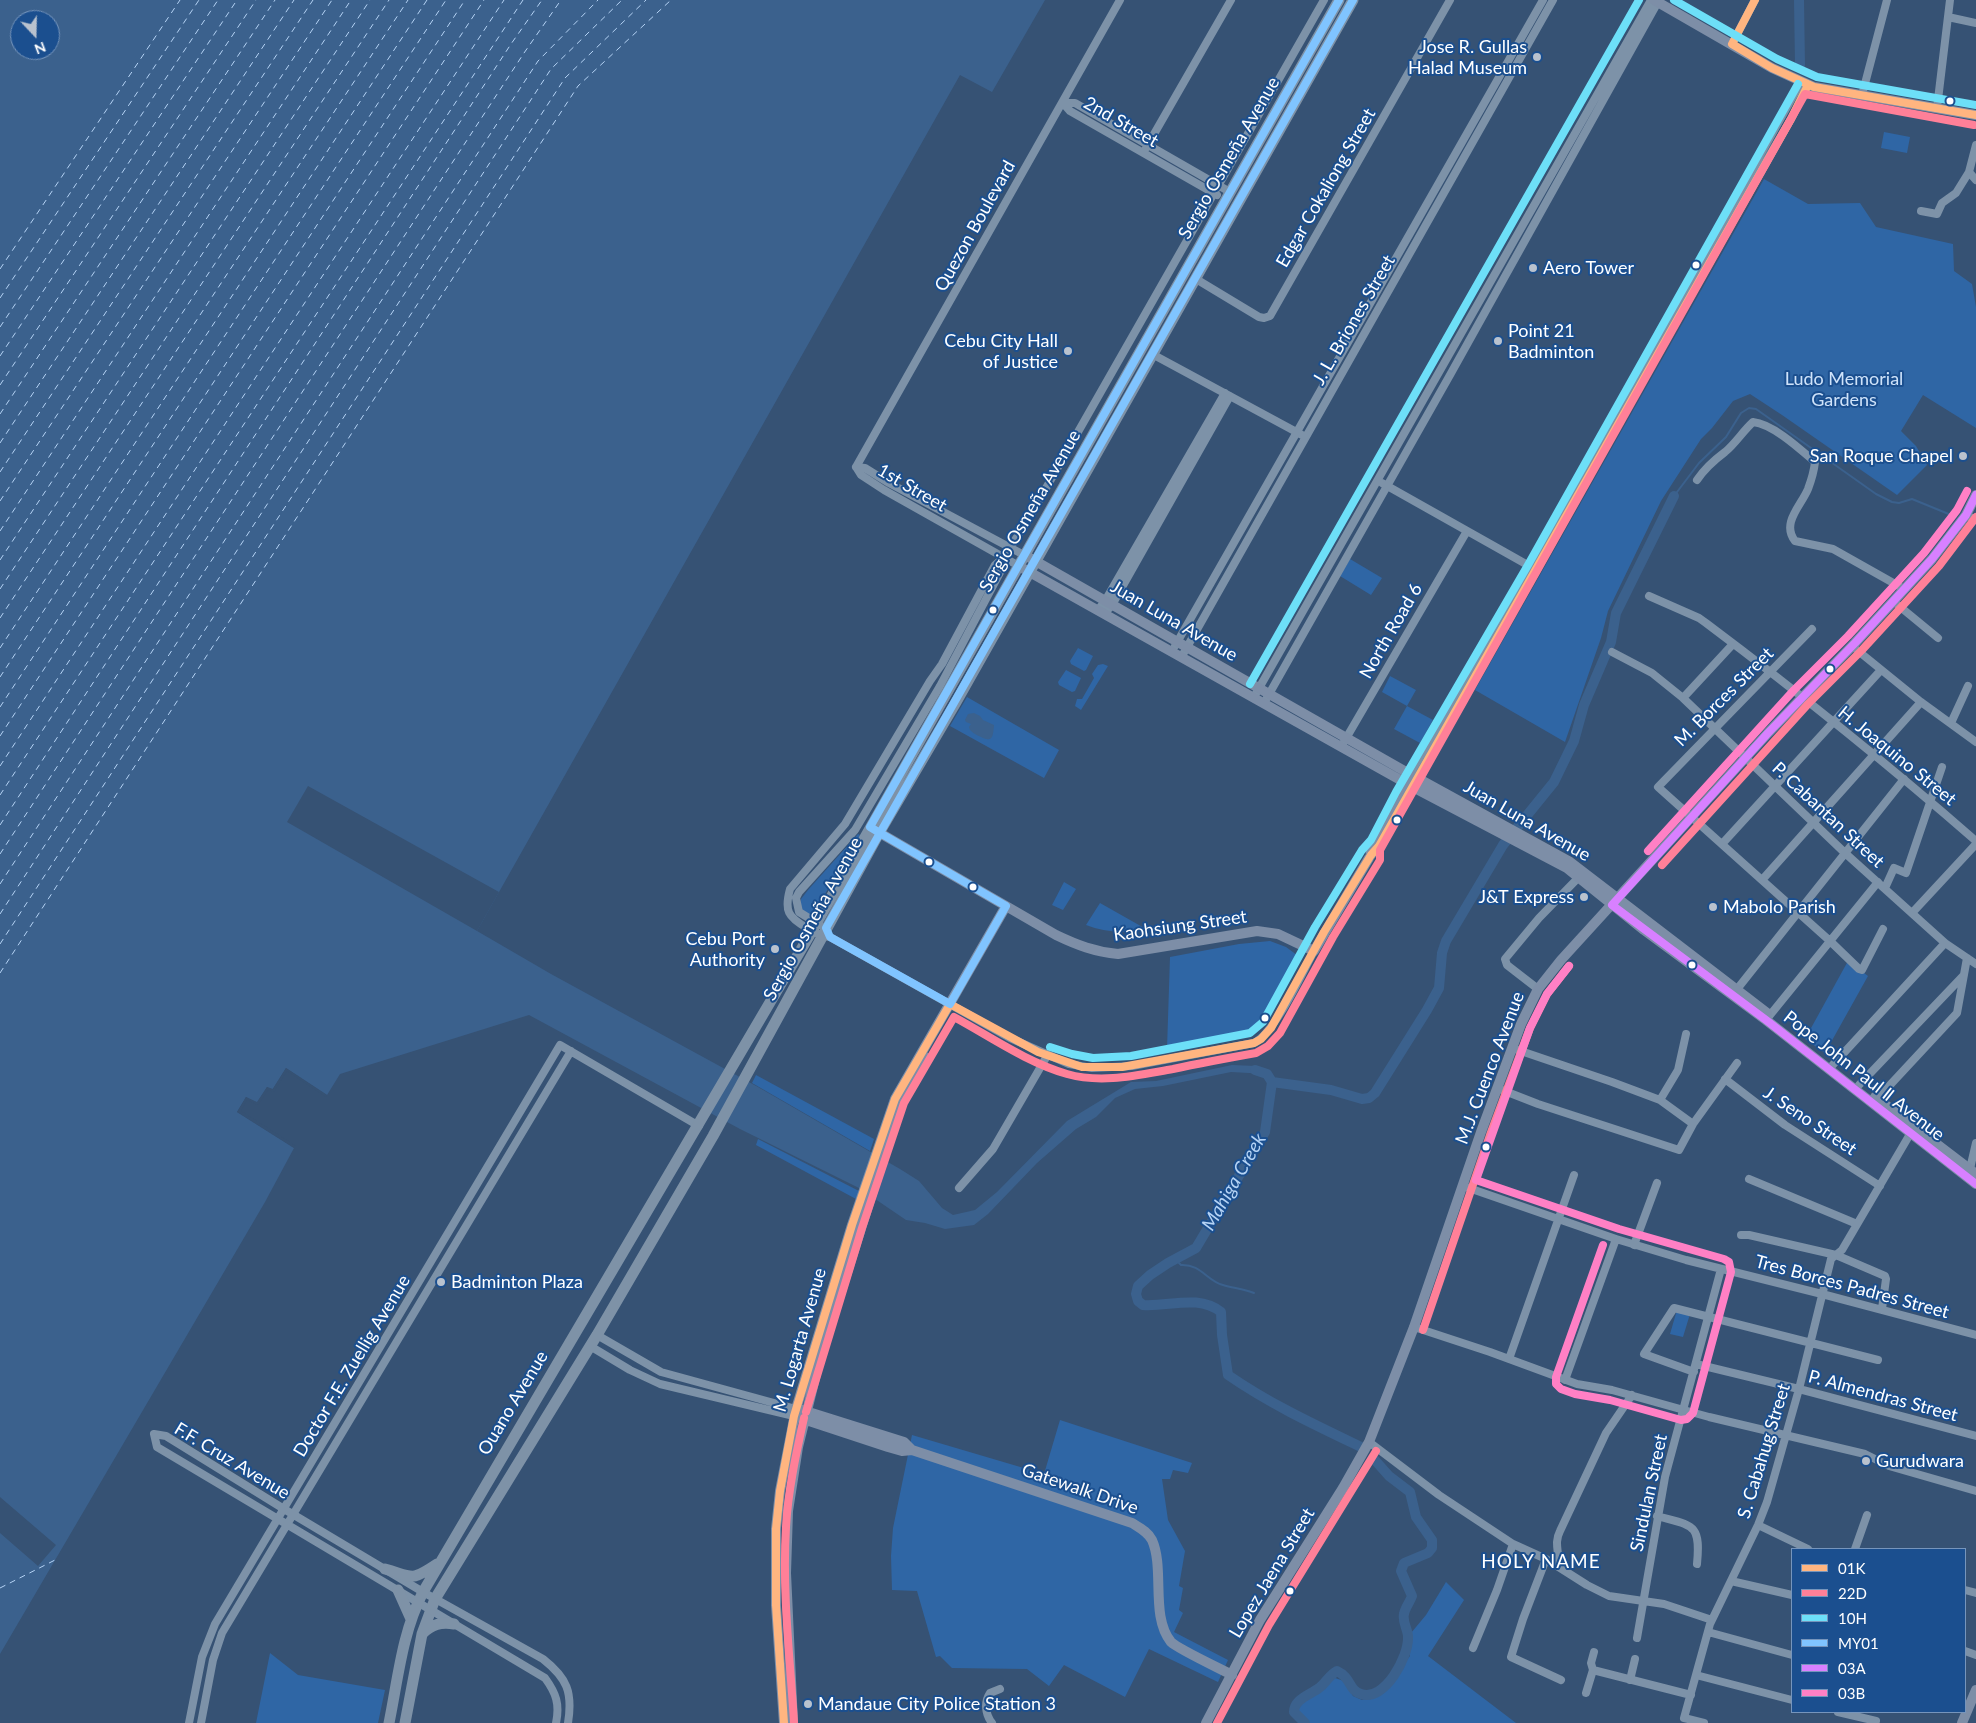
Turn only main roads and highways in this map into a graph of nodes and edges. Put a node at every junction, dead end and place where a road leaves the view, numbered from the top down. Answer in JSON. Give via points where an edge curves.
{"nodes":[{"id":1,"x":1339,"y":0,"type":"edge"},
{"id":2,"x":1353,"y":0,"type":"edge"},
{"id":3,"x":1656,"y":1,"type":"edge"},
{"id":4,"x":1976,"y":116,"type":"edge"},
{"id":5,"x":1147,"y":351,"type":"junction"},
{"id":6,"x":1976,"y":494,"type":"edge"},
{"id":7,"x":1027,"y":563,"type":"junction"},
{"id":8,"x":1175,"y":647,"type":"junction"},
{"id":9,"x":1411,"y":780,"type":"junction"},
{"id":10,"x":875,"y":830,"type":"junction"},
{"id":11,"x":1521,"y":839,"type":"junction"},
{"id":12,"x":1615,"y":902,"type":"junction"},
{"id":13,"x":1006,"y":906,"type":"junction"},
{"id":14,"x":821,"y":931,"type":"junction"},
{"id":15,"x":1831,"y":1067,"type":"junction"},
{"id":16,"x":702,"y":1121,"type":"joint"},
{"id":17,"x":720,"y":1124,"type":"joint"},
{"id":18,"x":1912,"y":1131,"type":"junction"},
{"id":19,"x":1973,"y":1176,"type":"edge"},
{"id":20,"x":800,"y":1414,"type":"junction"},
{"id":21,"x":1366,"y":1447,"type":"joint"},
{"id":22,"x":783,"y":1510,"type":"junction"},
{"id":23,"x":441,"y":1561,"type":"junction"},
{"id":24,"x":385,"y":1569,"type":"road end"},
{"id":25,"x":398,"y":1590,"type":"road end"},
{"id":26,"x":412,"y":1620,"type":"junction"},
{"id":27,"x":454,"y":1624,"type":"road end"},
{"id":28,"x":422,"y":1634,"type":"junction"},
{"id":29,"x":1232,"y":1675,"type":"junction"},
{"id":30,"x":1976,"y":1690,"type":"edge"},
{"id":31,"x":389,"y":1723,"type":"edge"},
{"id":32,"x":406,"y":1723,"type":"edge"},
{"id":33,"x":784,"y":1723,"type":"edge"},
{"id":34,"x":793,"y":1723,"type":"edge"},
{"id":35,"x":1206,"y":1723,"type":"edge"},
{"id":36,"x":1962,"y":1723,"type":"edge"}],
"edges":[{"from":1,"to":5,"type":"highway","name":"Sergio Osmeña Avenue","via":[[1228,196]]},
{"from":2,"to":5,"type":"highway","name":"Sergio Osmeña Avenue","via":[[1196,279]]},
{"from":3,"to":4,"type":"main road","via":[[1804,84]]},
{"from":5,"to":7,"type":"highway","name":"Sergio Osmeña Avenue"},
{"from":6,"to":12,"type":"main road","name":"M.J. Cuenco Avenue","via":[[1966,515],[1932,559],[1801,697]]},
{"from":7,"to":8,"type":"main road","name":"Juan Luna Avenue","via":[[1109,603]]},
{"from":7,"to":8,"type":"main road","name":"Juan Luna Avenue","via":[[1101,612]]},
{"from":7,"to":10,"type":"highway","name":"Sergio Osmeña Avenue"},
{"from":8,"to":9,"type":"main road","name":"Juan Luna Avenue"},
{"from":9,"to":11,"type":"main road","name":"Juan Luna Avenue"},
{"from":9,"to":13,"type":"main road","name":"Kaohsiung Street","via":[[1379,846],[1314,950],[1278,934],[1257,932],[1118,954],[1098,952],[1056,935]]},
{"from":10,"to":13,"type":"main road","name":"Kaohsiung Street"},
{"from":10,"to":14,"type":"highway","name":"Sergio Osmeña Avenue"},
{"from":11,"to":12,"type":"main road","name":"Juan Luna Avenue"},
{"from":11,"to":12,"type":"main road","name":"Juan Luna Avenue","via":[[1570,862]]},
{"from":12,"to":15,"type":"main road","name":"Pope John Paul Ⅱ Avenue"},
{"from":12,"to":21,"type":"main road","name":"M.J. Cuenco Avenue","via":[[1538,989],[1512,1048],[1414,1328]]},
{"from":13,"to":20,"type":"main road","name":"M. Logarta Avenue","via":[[903,1092],[867,1195],[820,1358]]},
{"from":14,"to":16,"type":"highway","name":"Sergio Osmeña Avenue"},
{"from":14,"to":17,"type":"highway","name":"Sergio Osmeña Avenue","via":[[747,1078]]},
{"from":15,"to":18,"type":"main road","name":"Pope John Paul Ⅱ Avenue"},
{"from":15,"to":18,"type":"main road","name":"Pope John Paul Ⅱ Avenue","via":[[1877,1099]]},
{"from":16,"to":23,"type":"highway","name":"Ouano Avenue"},
{"from":17,"to":28,"type":"highway","name":"Ouano Avenue","via":[[597,1335],[433,1604]]},
{"from":18,"to":19,"type":"main road","name":"Pope John Paul Ⅱ Avenue"},
{"from":20,"to":22,"type":"main road","name":"M. Logarta Avenue"},
{"from":20,"to":29,"type":"main road","name":"Gatewalk Drive","via":[[888,1447],[912,1450],[1132,1523],[1146,1531],[1155,1551],[1166,1634],[1173,1644]]},
{"from":21,"to":29,"type":"main road","name":"Lopez Jaena Street","via":[[1260,1620]]},
{"from":22,"to":33,"type":"main road","name":"M. Logarta Avenue","via":[[775,1572]]},
{"from":22,"to":34,"type":"main road","name":"M. Logarta Avenue"},
{"from":23,"to":24,"type":"highway","via":[[416,1577],[408,1578]]},
{"from":23,"to":26,"type":"highway","name":"Ouano Avenue","via":[[420,1597]]},
{"from":25,"to":26,"type":"highway"},
{"from":26,"to":31,"type":"highway","name":"Ouano Avenue","via":[[401,1655]]},
{"from":27,"to":28,"type":"highway","via":[[433,1625]]},
{"from":28,"to":32,"type":"highway","name":"Ouano Avenue"},
{"from":29,"to":35,"type":"main road","name":"Lopez Jaena Street"},
{"from":30,"to":36,"type":"main road"}]}
